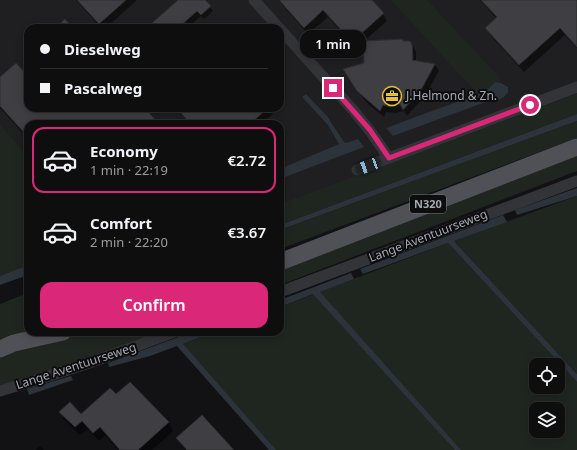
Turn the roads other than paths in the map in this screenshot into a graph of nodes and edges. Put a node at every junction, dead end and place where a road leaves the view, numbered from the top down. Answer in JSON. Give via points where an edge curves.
{"nodes":[{"id":1,"x":254,"y":0,"type":"edge"},
{"id":2,"x":276,"y":24,"type":"edge"},
{"id":3,"x":284,"y":32,"type":"edge"},
{"id":4,"x":577,"y":87,"type":"edge"},
{"id":5,"x":577,"y":147,"type":"edge"},
{"id":6,"x":389,"y":158,"type":"junction"},
{"id":7,"x":357,"y":170,"type":"dead end"},
{"id":8,"x":577,"y":181,"type":"edge"},
{"id":9,"x":284,"y":260,"type":"edge"},
{"id":10,"x":284,"y":291,"type":"edge"},
{"id":11,"x":45,"y":336,"type":"edge"},
{"id":12,"x":163,"y":336,"type":"edge"},
{"id":13,"x":5,"y":345,"type":"edge"},
{"id":14,"x":0,"y":391,"type":"edge"}],
"edges":[{"from":1,"to":2,"type":"street"},
{"from":3,"to":6,"type":"street","via":[[370,130]]},
{"from":4,"to":6,"type":"street"},
{"from":5,"to":9,"type":"main road","number":"N320"},
{"from":6,"to":7,"type":"street"},
{"from":8,"to":10,"type":"street","name":"Lange Aventuurseweg"},
{"from":11,"to":13,"type":"main road"},
{"from":12,"to":14,"type":"street","name":"Lange Aventuurseweg","via":[[50,377]]}]}
